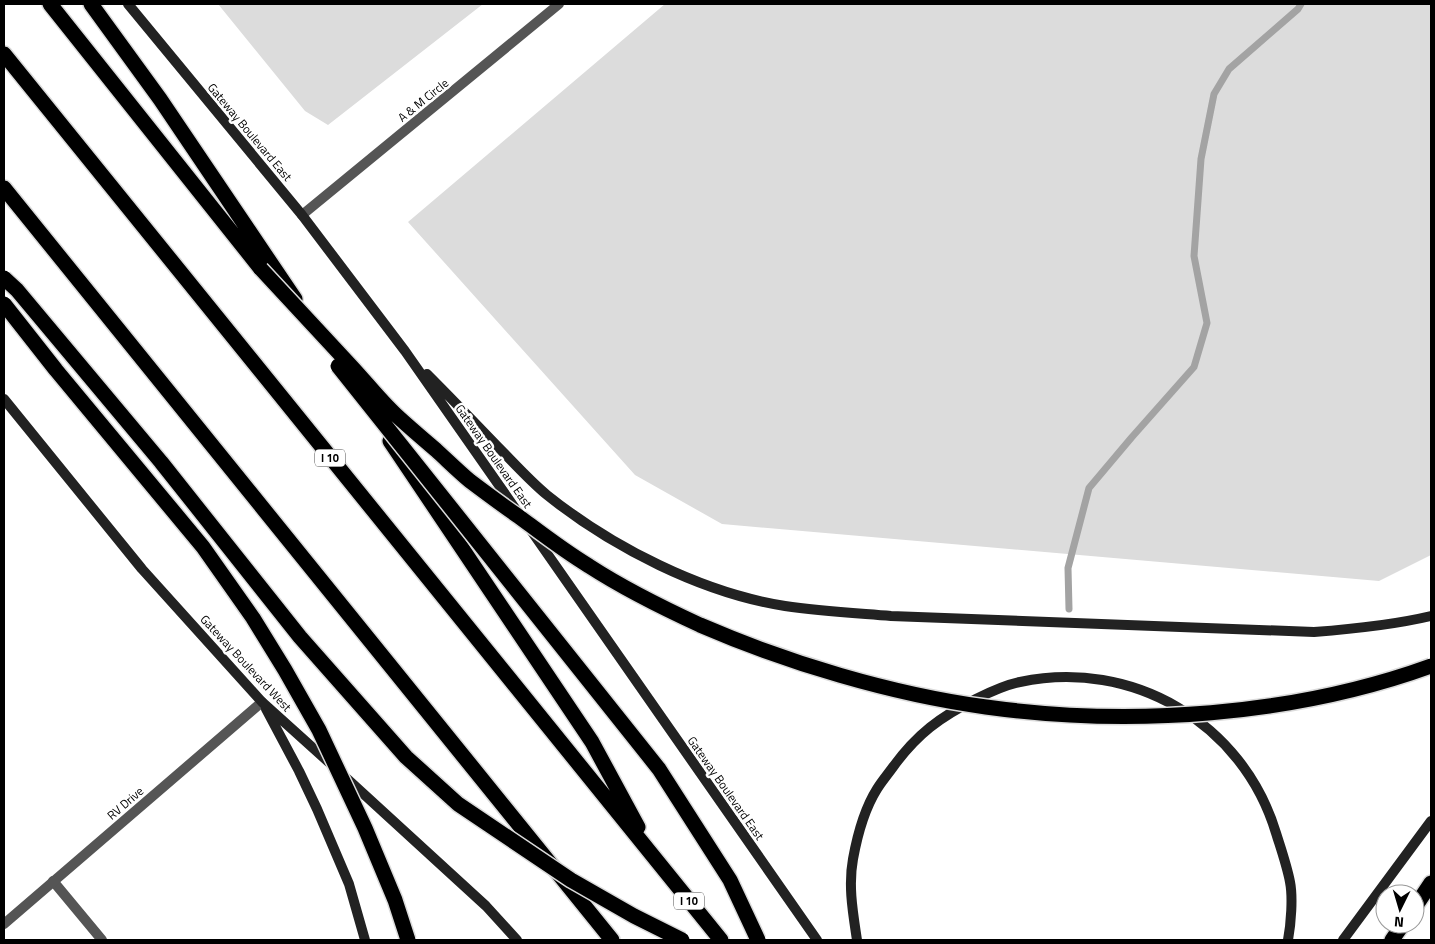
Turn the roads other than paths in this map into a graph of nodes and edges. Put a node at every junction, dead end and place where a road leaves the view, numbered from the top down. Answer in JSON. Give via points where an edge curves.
{"nodes":[{"id":1,"x":50,"y":4,"type":"edge"},
{"id":2,"x":91,"y":4,"type":"edge"},
{"id":3,"x":128,"y":4,"type":"edge"},
{"id":4,"x":559,"y":4,"type":"edge"},
{"id":5,"x":4,"y":54,"type":"edge"},
{"id":6,"x":4,"y":188,"type":"edge"},
{"id":7,"x":302,"y":215,"type":"junction"},
{"id":8,"x":261,"y":269,"type":"junction"},
{"id":9,"x":4,"y":278,"type":"edge"},
{"id":10,"x":4,"y":304,"type":"edge"},
{"id":11,"x":405,"y":351,"type":"junction"},
{"id":12,"x":4,"y":399,"type":"edge"},
{"id":13,"x":1431,"y":616,"type":"edge"},
{"id":14,"x":1431,"y":666,"type":"edge"},
{"id":15,"x":262,"y":702,"type":"junction"},
{"id":16,"x":1431,"y":821,"type":"edge"},
{"id":17,"x":657,"y":861,"type":"junction"},
{"id":18,"x":53,"y":882,"type":"junction"},
{"id":19,"x":4,"y":924,"type":"edge"},
{"id":20,"x":102,"y":940,"type":"edge"},
{"id":21,"x":365,"y":940,"type":"edge"},
{"id":22,"x":408,"y":940,"type":"edge"},
{"id":23,"x":516,"y":940,"type":"edge"},
{"id":24,"x":612,"y":940,"type":"edge"},
{"id":25,"x":682,"y":940,"type":"edge"},
{"id":26,"x":721,"y":940,"type":"edge"},
{"id":27,"x":758,"y":940,"type":"edge"},
{"id":28,"x":818,"y":940,"type":"edge"},
{"id":29,"x":857,"y":940,"type":"edge"},
{"id":30,"x":1288,"y":940,"type":"edge"},
{"id":31,"x":1343,"y":940,"type":"edge"}],
"edges":[{"from":1,"to":8,"type":"highway"},
{"from":2,"to":17,"type":"highway","via":[[160,99],[592,742]]},
{"from":3,"to":7,"type":"main road","name":"Gateway Boulevard East"},
{"from":4,"to":7,"type":"street","name":"A & M Circle"},
{"from":5,"to":17,"type":"highway","number":"I 10"},
{"from":6,"to":24,"type":"highway"},
{"from":7,"to":11,"type":"main road","name":"Gateway Boulevard East"},
{"from":8,"to":14,"type":"highway","bridge":true,"via":[[394,413],[469,480],[589,566],[699,624],[772,653],[874,684],[934,698],[984,707],[1089,715],[1161,715],[1274,705],[1374,684]]},
{"from":8,"to":27,"type":"highway","bridge":true,"via":[[659,769],[730,880]]},
{"from":9,"to":25,"type":"highway","bridge":true,"via":[[161,462],[300,637],[406,757],[458,804],[571,880]]},
{"from":10,"to":22,"type":"highway","bridge":true,"via":[[203,546],[253,618],[319,730],[365,828]]},
{"from":11,"to":13,"type":"main road","via":[[546,494],[628,549],[727,592],[784,606],[891,616],[1314,632]]},
{"from":11,"to":28,"type":"main road","name":"Gateway Boulevard East"},
{"from":12,"to":15,"type":"main road","name":"Gateway Boulevard West","via":[[142,568]]},
{"from":15,"to":18,"type":"street","name":"RV Drive"},
{"from":15,"to":21,"type":"main road","via":[[317,809],[349,884]]},
{"from":15,"to":23,"type":"main road","name":"Gateway Boulevard West","via":[[454,875]]},
{"from":16,"to":31,"type":"main road"},
{"from":17,"to":26,"type":"highway","number":"I 10"},
{"from":18,"to":19,"type":"street","name":"RV Drive"},
{"from":18,"to":20,"type":"street"},
{"from":29,"to":30,"type":"main road","via":[[851,900],[853,860],[860,827],[876,790],[905,750],[920,734],[954,710],[992,692],[1019,682],[1061,677],[1102,680],[1142,690],[1168,701],[1203,723],[1223,742],[1253,781],[1271,816],[1291,883]]}]}
